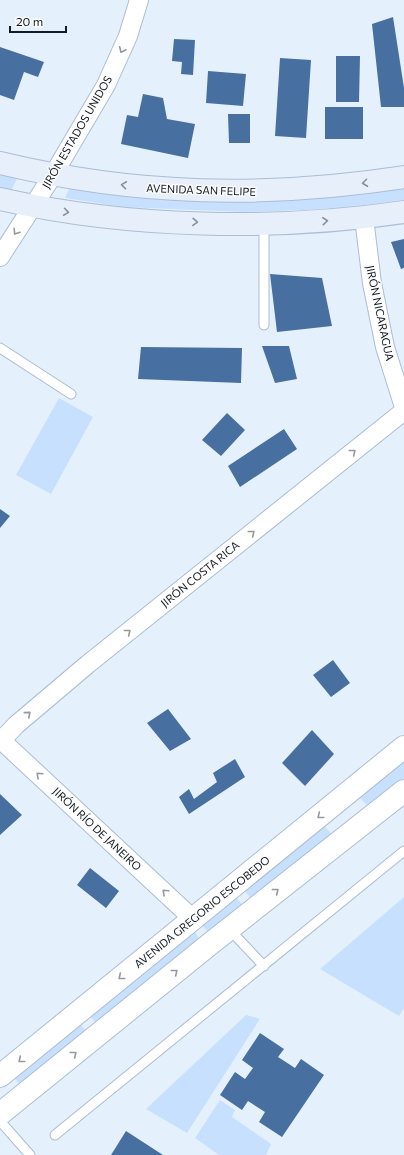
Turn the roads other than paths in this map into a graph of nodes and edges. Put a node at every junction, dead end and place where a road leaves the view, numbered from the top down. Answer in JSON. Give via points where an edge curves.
{"nodes":[{"id":1,"x":139,"y":0,"type":"edge"},
{"id":2,"x":0,"y":163,"type":"edge"},
{"id":3,"x":53,"y":175,"type":"junction"},
{"id":4,"x":404,"y":177,"type":"edge"},
{"id":5,"x":0,"y":199,"type":"edge"},
{"id":6,"x":32,"y":206,"type":"junction"},
{"id":7,"x":404,"y":212,"type":"edge"},
{"id":8,"x":364,"y":218,"type":"junction"},
{"id":9,"x":264,"y":223,"type":"junction"},
{"id":10,"x":0,"y":257,"type":"edge"},
{"id":11,"x":264,"y":325,"type":"dead end"},
{"id":12,"x":0,"y":348,"type":"edge"},
{"id":13,"x":71,"y":394,"type":"dead end"},
{"id":14,"x":404,"y":407,"type":"edge"},
{"id":15,"x":404,"y":411,"type":"edge"},
{"id":16,"x":0,"y":740,"type":"edge"},
{"id":17,"x":404,"y":747,"type":"edge"},
{"id":18,"x":363,"y":780,"type":"junction"},
{"id":19,"x":404,"y":791,"type":"edge"},
{"id":20,"x":338,"y":801,"type":"junction"},
{"id":21,"x":383,"y":808,"type":"junction"},
{"id":22,"x":360,"y":825,"type":"junction"},
{"id":23,"x":404,"y":851,"type":"edge"},
{"id":24,"x":193,"y":919,"type":"junction"},
{"id":25,"x":229,"y":929,"type":"junction"},
{"id":26,"x":264,"y":966,"type":"junction"},
{"id":27,"x":0,"y":1076,"type":"edge"},
{"id":28,"x":0,"y":1114,"type":"edge"},
{"id":29,"x":0,"y":1121,"type":"edge"},
{"id":30,"x":55,"y":1135,"type":"dead end"},
{"id":31,"x":30,"y":1155,"type":"edge"}],
"edges":[{"from":1,"to":3,"type":"street","name":"JIRÓN ESTADOS UNIDOS","one_way":true,"via":[[128,36],[106,85]]},
{"from":2,"to":3,"type":"main road","name":"AVENIDA SAN FELIPE"},
{"from":4,"to":3,"type":"main road","name":"AVENIDA SAN FELIPE","one_way":true,"via":[[259,192],[172,190]]},
{"from":3,"to":6,"type":"street","name":"JIRÓN ESTADOS UNIDOS"},
{"from":5,"to":6,"type":"main road"},
{"from":6,"to":9,"type":"main road","one_way":true,"via":[[122,218]]},
{"from":6,"to":10,"type":"street","name":"JIRÓN ESTADOS UNIDOS","one_way":true},
{"from":7,"to":8,"type":"main road"},
{"from":9,"to":8,"type":"main road","one_way":true},
{"from":8,"to":14,"type":"street","name":"JIRÓN NICARAGUA","via":[[372,283],[385,347]]},
{"from":9,"to":11,"type":"lane"},
{"from":12,"to":13,"type":"lane"},
{"from":16,"to":15,"type":"street","name":"JIRÓN COSTA RICA","one_way":true,"via":[[88,664]]},
{"from":24,"to":16,"type":"street","name":"JIRÓN RÍO DE JANEIRO","one_way":true},
{"from":17,"to":18,"type":"street","name":"AVENIDA GREGORIO ESCOBEDO"},
{"from":18,"to":20,"type":"street","name":"AVENIDA GREGORIO ESCOBEDO"},
{"from":18,"to":21,"type":"street","via":[[360,792],[365,803],[370,807]]},
{"from":19,"to":21,"type":"street"},
{"from":20,"to":22,"type":"street","via":[[348,801],[356,807],[361,815]]},
{"from":20,"to":24,"type":"street","name":"AVENIDA GREGORIO ESCOBEDO","one_way":true},
{"from":21,"to":22,"type":"street"},
{"from":25,"to":22,"type":"street","one_way":true},
{"from":23,"to":26,"type":"lane"},
{"from":24,"to":27,"type":"street","name":"AVENIDA GREGORIO ESCOBEDO","one_way":true},
{"from":25,"to":26,"type":"lane"},
{"from":28,"to":25,"type":"street","one_way":true},
{"from":26,"to":30,"type":"lane"},
{"from":29,"to":31,"type":"lane"}]}
